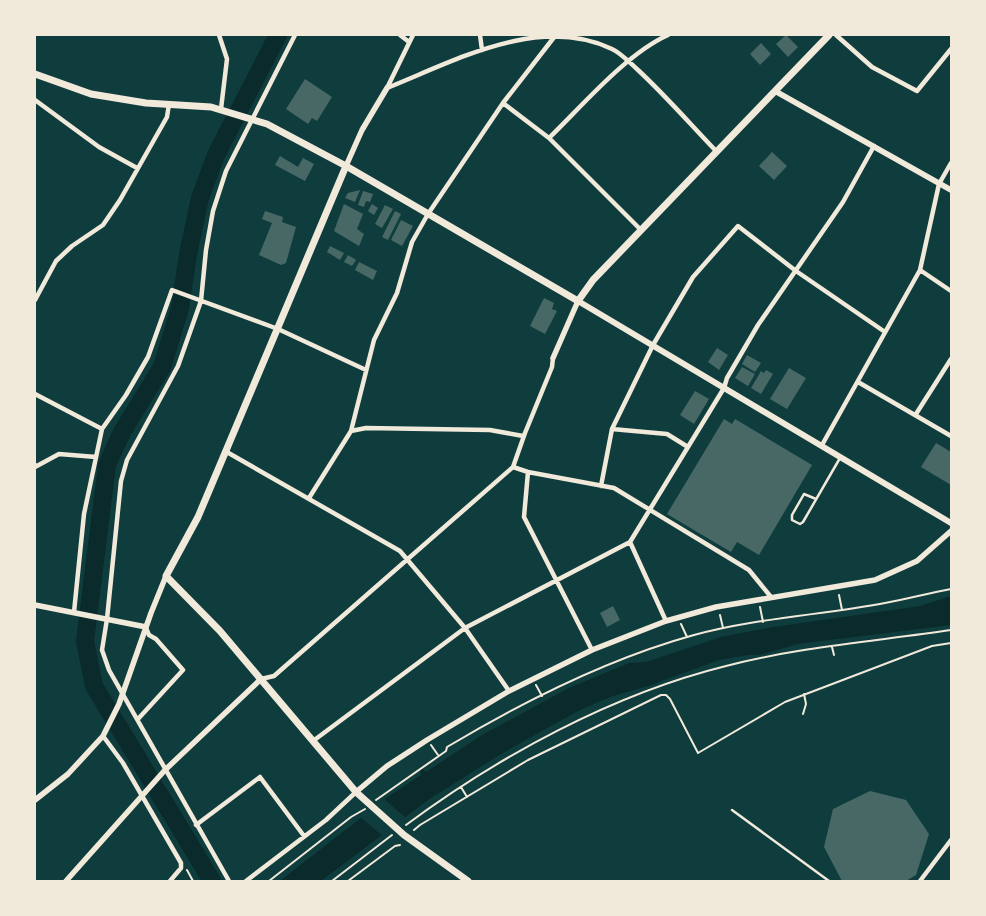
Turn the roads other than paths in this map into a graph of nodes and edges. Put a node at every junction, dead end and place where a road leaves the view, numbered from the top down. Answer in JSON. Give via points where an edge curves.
{"nodes":[{"id":1,"x":220,"y":35,"type":"edge"},
{"id":2,"x":295,"y":35,"type":"edge"},
{"id":3,"x":400,"y":35,"type":"edge"},
{"id":4,"x":413,"y":35,"type":"edge"},
{"id":5,"x":480,"y":35,"type":"edge"},
{"id":6,"x":668,"y":35,"type":"edge"},
{"id":7,"x":829,"y":35,"type":"edge"},
{"id":8,"x":836,"y":35,"type":"edge"},
{"id":9,"x":532,"y":36,"type":"edge"},
{"id":10,"x":555,"y":36,"type":"edge"},
{"id":11,"x":409,"y":42,"type":"junction"},
{"id":12,"x":951,"y":49,"type":"edge"},
{"id":13,"x":482,"y":50,"type":"junction"},
{"id":14,"x":628,"y":62,"type":"junction"},
{"id":15,"x":35,"y":74,"type":"edge"},
{"id":16,"x":387,"y":88,"type":"junction"},
{"id":17,"x":775,"y":92,"type":"junction"},
{"id":18,"x":35,"y":100,"type":"edge"},
{"id":19,"x":503,"y":103,"type":"junction"},
{"id":20,"x":169,"y":104,"type":"junction"},
{"id":21,"x":221,"y":109,"type":"junction"},
{"id":22,"x":250,"y":117,"type":"junction"},
{"id":23,"x":549,"y":138,"type":"junction"},
{"id":24,"x":874,"y":146,"type":"junction"},
{"id":25,"x":717,"y":152,"type":"junction"},
{"id":26,"x":951,"y":163,"type":"edge"},
{"id":27,"x":346,"y":166,"type":"junction"},
{"id":28,"x":137,"y":168,"type":"junction"},
{"id":29,"x":940,"y":184,"type":"junction"},
{"id":30,"x":951,"y":190,"type":"edge"},
{"id":31,"x":428,"y":214,"type":"junction"},
{"id":32,"x":641,"y":230,"type":"junction"},
{"id":33,"x":920,"y":270,"type":"junction"},
{"id":34,"x":796,"y":271,"type":"junction"},
{"id":35,"x":951,"y":291,"type":"edge"},
{"id":36,"x":35,"y":300,"type":"edge"},
{"id":37,"x":199,"y":300,"type":"junction"},
{"id":38,"x":578,"y":301,"type":"junction"},
{"id":39,"x":278,"y":329,"type":"junction"},
{"id":40,"x":885,"y":332,"type":"junction"},
{"id":41,"x":653,"y":345,"type":"junction"},
{"id":42,"x":553,"y":358,"type":"joint"},
{"id":43,"x":951,"y":359,"type":"edge"},
{"id":44,"x":366,"y":370,"type":"junction"},
{"id":45,"x":858,"y":382,"type":"junction"},
{"id":46,"x":724,"y":388,"type":"junction"},
{"id":47,"x":35,"y":394,"type":"edge"},
{"id":48,"x":916,"y":414,"type":"junction"},
{"id":49,"x":102,"y":429,"type":"junction"},
{"id":50,"x":612,"y":429,"type":"junction"},
{"id":51,"x":351,"y":431,"type":"junction"},
{"id":52,"x":523,"y":436,"type":"junction"},
{"id":53,"x":951,"y":436,"type":"edge"},
{"id":54,"x":822,"y":446,"type":"junction"},
{"id":55,"x":688,"y":447,"type":"junction"},
{"id":56,"x":225,"y":451,"type":"junction"},
{"id":57,"x":840,"y":456,"type":"junction"},
{"id":58,"x":96,"y":457,"type":"junction"},
{"id":59,"x":35,"y":465,"type":"edge"},
{"id":60,"x":513,"y":467,"type":"junction"},
{"id":61,"x":528,"y":472,"type":"junction"},
{"id":62,"x":601,"y":486,"type":"junction"},
{"id":63,"x":309,"y":498,"type":"junction"},
{"id":64,"x":816,"y":499,"type":"junction"},
{"id":65,"x":650,"y":510,"type":"junction"},
{"id":66,"x":951,"y":523,"type":"edge"},
{"id":67,"x":951,"y":531,"type":"edge"},
{"id":68,"x":630,"y":542,"type":"junction"},
{"id":69,"x":408,"y":560,"type":"junction"},
{"id":70,"x":166,"y":576,"type":"junction"},
{"id":71,"x":556,"y":580,"type":"junction"},
{"id":72,"x":771,"y":597,"type":"junction"},
{"id":73,"x":35,"y":605,"type":"edge"},
{"id":74,"x":76,"y":612,"type":"junction"},
{"id":75,"x":104,"y":618,"type":"junction"},
{"id":76,"x":666,"y":621,"type":"junction"},
{"id":77,"x":146,"y":627,"type":"junction"},
{"id":78,"x":465,"y":628,"type":"junction"},
{"id":79,"x":592,"y":650,"type":"junction"},
{"id":80,"x":261,"y":679,"type":"junction"},
{"id":81,"x":509,"y":691,"type":"junction"},
{"id":82,"x":123,"y":694,"type":"junction"},
{"id":83,"x":138,"y":720,"type":"junction"},
{"id":84,"x":103,"y":736,"type":"junction"},
{"id":85,"x":313,"y":741,"type":"junction"},
{"id":86,"x":163,"y":772,"type":"junction"},
{"id":87,"x":144,"y":792,"type":"junction"},
{"id":88,"x":359,"y":794,"type":"junction"},
{"id":89,"x":35,"y":800,"type":"edge"},
{"id":90,"x":732,"y":810,"type":"dead end"},
{"id":91,"x":196,"y":825,"type":"junction"},
{"id":92,"x":304,"y":836,"type":"junction"},
{"id":93,"x":951,"y":840,"type":"edge"},
{"id":94,"x":66,"y":881,"type":"edge"},
{"id":95,"x":170,"y":881,"type":"edge"},
{"id":96,"x":229,"y":881,"type":"edge"},
{"id":97,"x":246,"y":881,"type":"edge"},
{"id":98,"x":468,"y":881,"type":"edge"},
{"id":99,"x":828,"y":881,"type":"edge"},
{"id":100,"x":920,"y":881,"type":"edge"}],
"edges":[{"from":1,"to":21,"type":"street","via":[[227,59]]},
{"from":2,"to":22,"type":"street"},
{"from":3,"to":11,"type":"street"},
{"from":4,"to":11,"type":"street"},
{"from":5,"to":13,"type":"street"},
{"from":6,"to":14,"type":"street","via":[[650,44]]},
{"from":7,"to":17,"type":"main road"},
{"from":8,"to":12,"type":"street","via":[[872,67],[917,91]]},
{"from":9,"to":10,"type":"street"},
{"from":9,"to":13,"type":"street"},
{"from":10,"to":14,"type":"street","via":[[612,49]]},
{"from":10,"to":19,"type":"street"},
{"from":11,"to":16,"type":"street"},
{"from":13,"to":16,"type":"street"},
{"from":14,"to":23,"type":"street"},
{"from":14,"to":25,"type":"street"},
{"from":15,"to":20,"type":"main road","via":[[91,94]]},
{"from":16,"to":27,"type":"street","via":[[362,130]]},
{"from":17,"to":24,"type":"street"},
{"from":17,"to":25,"type":"main road"},
{"from":18,"to":28,"type":"street","via":[[99,147]]},
{"from":19,"to":23,"type":"street"},
{"from":19,"to":31,"type":"street"},
{"from":20,"to":21,"type":"main road"},
{"from":20,"to":28,"type":"street","via":[[167,117]]},
{"from":21,"to":22,"type":"main road"},
{"from":22,"to":27,"type":"main road","via":[[283,131]]},
{"from":22,"to":37,"type":"street","via":[[217,193]]},
{"from":23,"to":32,"type":"street"},
{"from":24,"to":29,"type":"street"},
{"from":24,"to":34,"type":"street","via":[[843,202]]},
{"from":25,"to":32,"type":"main road"},
{"from":26,"to":29,"type":"street"},
{"from":27,"to":31,"type":"main road"},
{"from":27,"to":39,"type":"main road"},
{"from":28,"to":36,"type":"street","via":[[103,225],[56,261]]},
{"from":29,"to":30,"type":"street"},
{"from":29,"to":33,"type":"street"},
{"from":31,"to":38,"type":"main road"},
{"from":31,"to":44,"type":"street","via":[[408,250],[397,293],[374,340]]},
{"from":32,"to":38,"type":"main road","via":[[587,286]]},
{"from":33,"to":35,"type":"street"},
{"from":33,"to":40,"type":"street"},
{"from":34,"to":40,"type":"street"},
{"from":34,"to":41,"type":"street","via":[[738,226],[693,277]]},
{"from":34,"to":46,"type":"street","via":[[758,325]]},
{"from":37,"to":39,"type":"street"},
{"from":37,"to":49,"type":"street","via":[[172,290],[148,356]]},
{"from":37,"to":75,"type":"street","via":[[178,366],[124,470]]},
{"from":38,"to":41,"type":"main road"},
{"from":38,"to":42,"type":"street"},
{"from":39,"to":44,"type":"street"},
{"from":39,"to":56,"type":"main road"},
{"from":40,"to":45,"type":"street"},
{"from":41,"to":46,"type":"main road"},
{"from":41,"to":50,"type":"street"},
{"from":42,"to":52,"type":"street","via":[[552,368]]},
{"from":43,"to":48,"type":"street"},
{"from":44,"to":51,"type":"street"},
{"from":45,"to":48,"type":"street"},
{"from":45,"to":54,"type":"street"},
{"from":46,"to":54,"type":"main road"},
{"from":46,"to":55,"type":"street"},
{"from":47,"to":49,"type":"street"},
{"from":48,"to":53,"type":"street"},
{"from":49,"to":58,"type":"street"},
{"from":50,"to":55,"type":"street","via":[[667,434]]},
{"from":50,"to":62,"type":"street"},
{"from":51,"to":52,"type":"street","via":[[366,428],[490,430]]},
{"from":51,"to":63,"type":"street"},
{"from":52,"to":60,"type":"street"},
{"from":54,"to":57,"type":"main road"},
{"from":55,"to":65,"type":"street"},
{"from":56,"to":63,"type":"street"},
{"from":56,"to":70,"type":"main road","via":[[198,517]]},
{"from":57,"to":64,"type":"lane"},
{"from":57,"to":66,"type":"main road"},
{"from":58,"to":59,"type":"street","via":[[58,454]]},
{"from":58,"to":74,"type":"street","via":[[84,514]]},
{"from":60,"to":61,"type":"street"},
{"from":60,"to":69,"type":"street"},
{"from":61,"to":62,"type":"street"},
{"from":61,"to":71,"type":"street","via":[[524,517]]},
{"from":62,"to":65,"type":"street","via":[[614,488]]},
{"from":63,"to":69,"type":"street","via":[[373,534]]},
{"from":64,"to":64,"type":"lane","via":[[802,523],[792,520],[791,516],[804,494]]},
{"from":65,"to":68,"type":"street"},
{"from":65,"to":72,"type":"street","via":[[749,570]]},
{"from":67,"to":72,"type":"street","via":[[917,561],[891,574],[858,584]]},
{"from":68,"to":71,"type":"street"},
{"from":68,"to":76,"type":"street"},
{"from":69,"to":78,"type":"street"},
{"from":69,"to":80,"type":"street","via":[[274,676]]},
{"from":70,"to":77,"type":"street"},
{"from":70,"to":80,"type":"main road"},
{"from":71,"to":78,"type":"street"},
{"from":71,"to":79,"type":"street"},
{"from":72,"to":76,"type":"street","via":[[716,607]]},
{"from":73,"to":74,"type":"street"},
{"from":74,"to":75,"type":"street"},
{"from":75,"to":77,"type":"street"},
{"from":75,"to":82,"type":"street","via":[[102,650],[115,684]]},
{"from":76,"to":79,"type":"street"},
{"from":77,"to":82,"type":"street"},
{"from":77,"to":83,"type":"street","via":[[149,635],[183,670]]},
{"from":78,"to":81,"type":"street"},
{"from":78,"to":85,"type":"street"},
{"from":79,"to":81,"type":"street"},
{"from":80,"to":85,"type":"main road"},
{"from":80,"to":86,"type":"street"},
{"from":81,"to":88,"type":"street","via":[[408,752]]},
{"from":82,"to":83,"type":"street"},
{"from":82,"to":84,"type":"street"},
{"from":83,"to":86,"type":"street"},
{"from":84,"to":87,"type":"street"},
{"from":84,"to":89,"type":"street","via":[[68,774]]},
{"from":85,"to":88,"type":"main road"},
{"from":86,"to":87,"type":"street"},
{"from":86,"to":91,"type":"street"},
{"from":87,"to":94,"type":"street"},
{"from":87,"to":95,"type":"street","via":[[181,863],[181,868]]},
{"from":88,"to":92,"type":"street"},
{"from":88,"to":98,"type":"main road"},
{"from":90,"to":99,"type":"lane"},
{"from":91,"to":92,"type":"street","via":[[260,777]]},
{"from":91,"to":96,"type":"street"},
{"from":92,"to":97,"type":"street"},
{"from":93,"to":100,"type":"street"}]}
